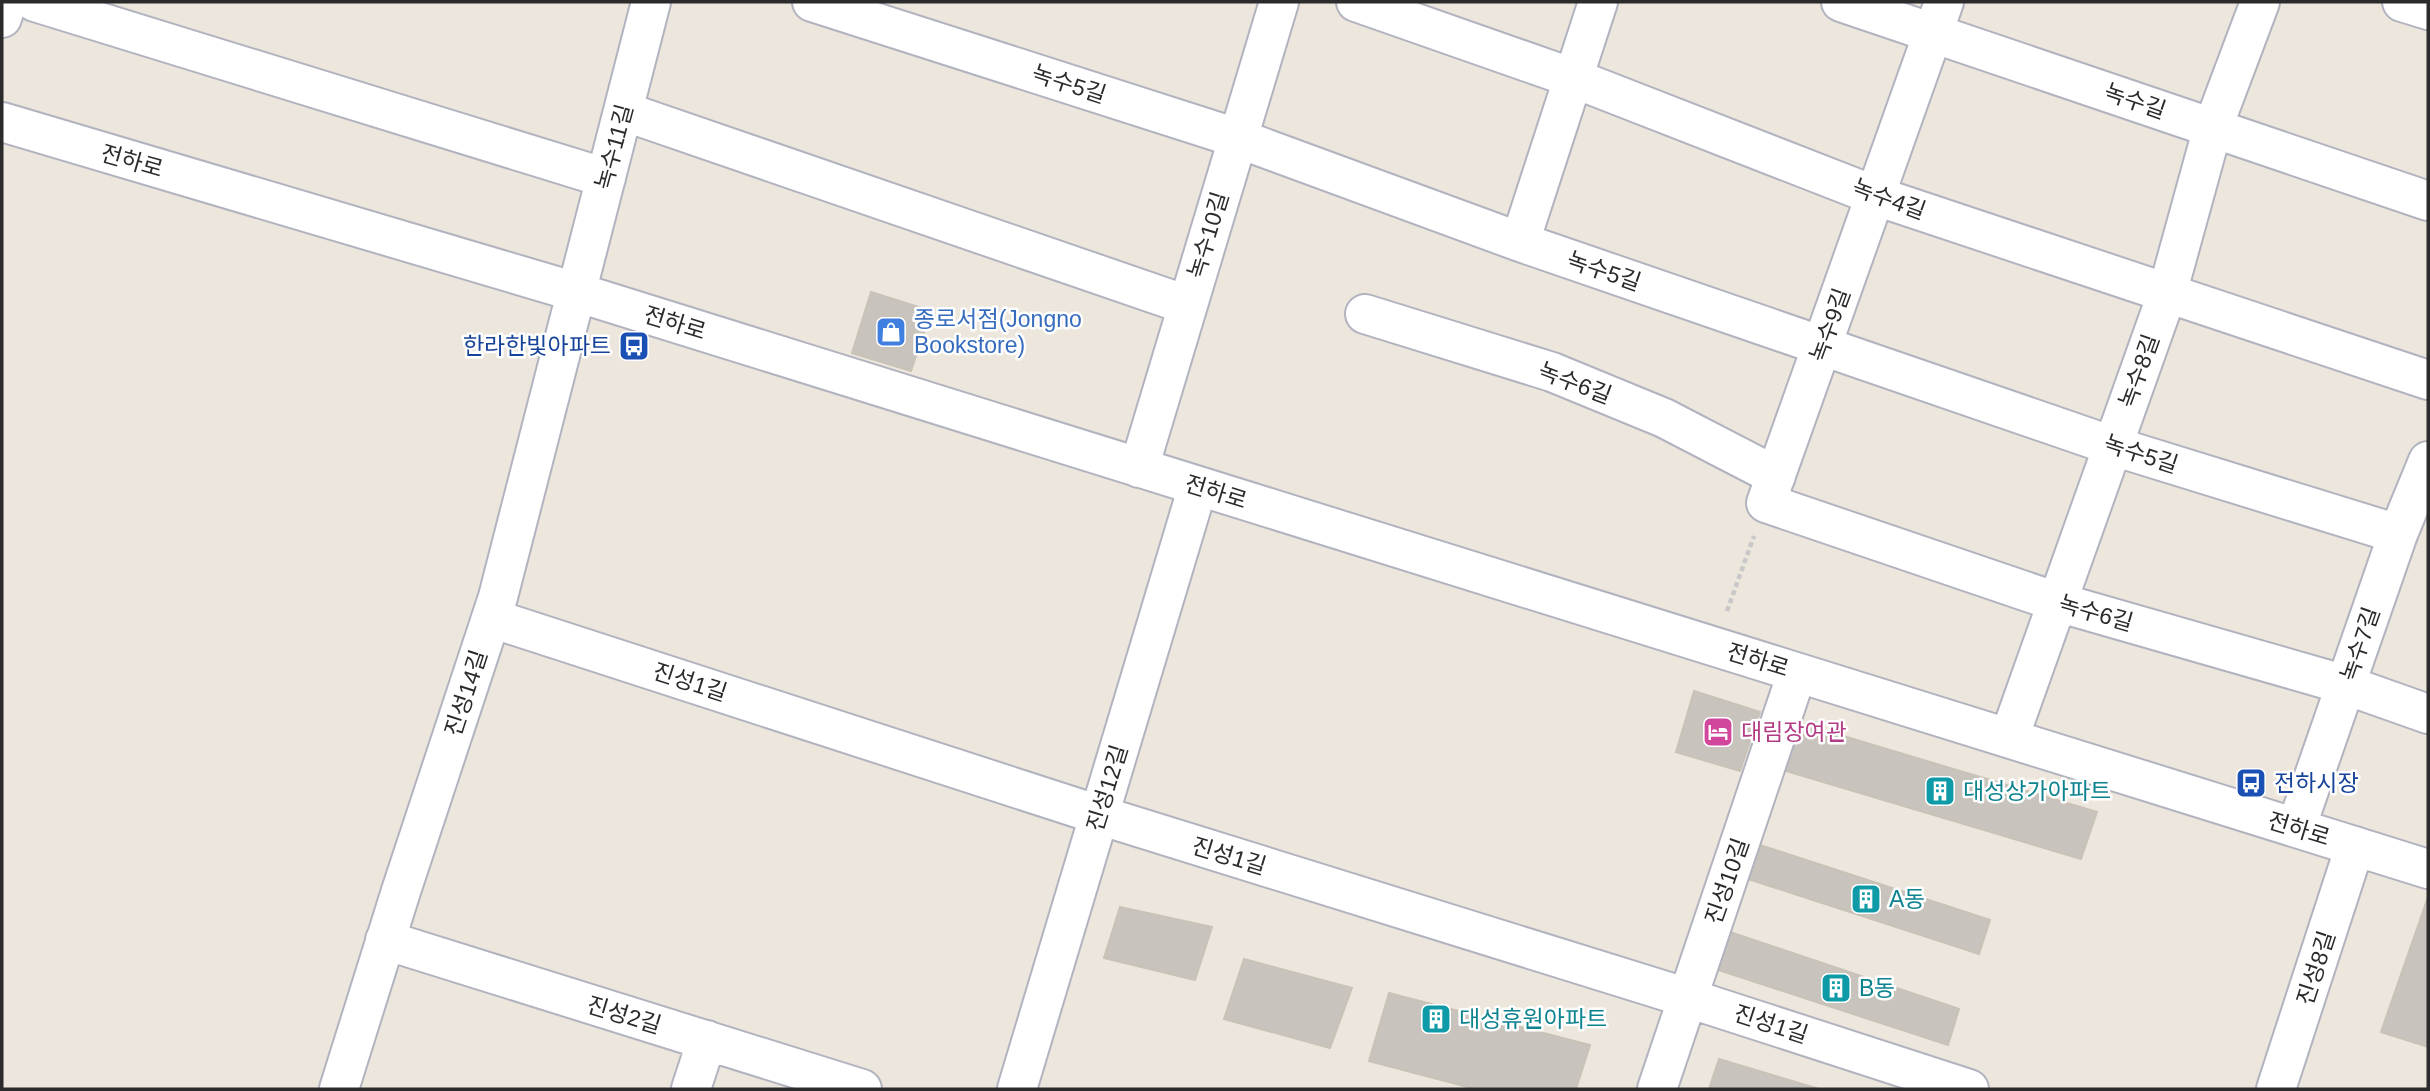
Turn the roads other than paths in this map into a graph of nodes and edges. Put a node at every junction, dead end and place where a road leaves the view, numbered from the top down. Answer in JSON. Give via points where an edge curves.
{"nodes":[{"id":1,"x":7,"y":2,"type":"edge"},
{"id":2,"x":35,"y":2,"type":"edge"},
{"id":3,"x":651,"y":2,"type":"edge"},
{"id":4,"x":812,"y":2,"type":"edge"},
{"id":5,"x":1279,"y":2,"type":"edge"},
{"id":6,"x":1356,"y":2,"type":"edge"},
{"id":7,"x":1598,"y":2,"type":"edge"},
{"id":8,"x":1841,"y":2,"type":"edge"},
{"id":9,"x":2260,"y":2,"type":"edge"},
{"id":10,"x":2403,"y":2,"type":"edge"},
{"id":11,"x":2428,"y":10,"type":"edge"},
{"id":12,"x":1939,"y":17,"type":"edge"},
{"id":13,"x":2,"y":18,"type":"edge"},
{"id":14,"x":1573,"y":78,"type":"junction"},
{"id":15,"x":623,"y":111,"type":"junction"},
{"id":16,"x":2,"y":122,"type":"edge"},
{"id":17,"x":2213,"y":127,"type":"junction"},
{"id":18,"x":1237,"y":138,"type":"junction"},
{"id":19,"x":606,"y":178,"type":"junction"},
{"id":20,"x":1876,"y":195,"type":"junction"},
{"id":21,"x":2428,"y":201,"type":"edge"},
{"id":22,"x":1520,"y":242,"type":"junction"},
{"id":23,"x":576,"y":292,"type":"junction"},
{"id":24,"x":2167,"y":294,"type":"junction"},
{"id":25,"x":1187,"y":305,"type":"junction"},
{"id":26,"x":1366,"y":314,"type":"dead end"},
{"id":27,"x":1823,"y":345,"type":"junction"},
{"id":28,"x":2428,"y":380,"type":"edge"},
{"id":29,"x":2113,"y":446,"type":"junction"},
{"id":30,"x":2428,"y":461,"type":"edge"},
{"id":31,"x":1139,"y":468,"type":"junction"},
{"id":32,"x":1198,"y":486,"type":"junction"},
{"id":33,"x":1771,"y":489,"type":"junction"},
{"id":34,"x":2398,"y":534,"type":"junction"},
{"id":35,"x":2057,"y":603,"type":"junction"},
{"id":36,"x":491,"y":618,"type":"junction"},
{"id":37,"x":1797,"y":673,"type":"junction"},
{"id":38,"x":2346,"y":685,"type":"junction"},
{"id":39,"x":2428,"y":714,"type":"edge"},
{"id":40,"x":2009,"y":738,"type":"junction"},
{"id":41,"x":1099,"y":815,"type":"junction"},
{"id":42,"x":2296,"y":828,"type":"junction"},
{"id":43,"x":2355,"y":846,"type":"junction"},
{"id":44,"x":2428,"y":869,"type":"edge"},
{"id":45,"x":386,"y":940,"type":"junction"},
{"id":46,"x":1688,"y":998,"type":"junction"},
{"id":47,"x":706,"y":1041,"type":"junction"},
{"id":48,"x":339,"y":1089,"type":"edge"},
{"id":49,"x":691,"y":1089,"type":"edge"},
{"id":50,"x":862,"y":1089,"type":"edge"},
{"id":51,"x":1017,"y":1089,"type":"edge"},
{"id":52,"x":1657,"y":1089,"type":"edge"},
{"id":53,"x":1969,"y":1089,"type":"edge"},
{"id":54,"x":2276,"y":1089,"type":"edge"}],
"edges":[{"from":1,"to":13,"type":"street"},
{"from":2,"to":19,"type":"street"},
{"from":3,"to":15,"type":"street","name":"녹수11길"},
{"from":4,"to":18,"type":"street","name":"녹수5길"},
{"from":5,"to":18,"type":"street","name":"녹수10길"},
{"from":6,"to":14,"type":"street","name":"녹수4길"},
{"from":7,"to":14,"type":"street"},
{"from":8,"to":12,"type":"street","name":"녹수길"},
{"from":9,"to":17,"type":"street","name":"녹수8길"},
{"from":10,"to":11,"type":"street"},
{"from":12,"to":17,"type":"street","name":"녹수길"},
{"from":12,"to":20,"type":"street","name":"녹수9길"},
{"from":14,"to":20,"type":"street","name":"녹수4길"},
{"from":14,"to":22,"type":"street"},
{"from":15,"to":19,"type":"street","name":"녹수11길"},
{"from":15,"to":25,"type":"street"},
{"from":16,"to":23,"type":"street","name":"전하로"},
{"from":17,"to":21,"type":"street","name":"녹수길"},
{"from":17,"to":24,"type":"street","name":"녹수8길"},
{"from":18,"to":22,"type":"street","name":"녹수5길"},
{"from":18,"to":25,"type":"street","name":"녹수10길"},
{"from":19,"to":23,"type":"street","name":"녹수11길"},
{"from":20,"to":24,"type":"street","name":"녹수4길"},
{"from":20,"to":27,"type":"street","name":"녹수9길"},
{"from":22,"to":27,"type":"street","name":"녹수5길"},
{"from":23,"to":31,"type":"street","name":"전하로"},
{"from":23,"to":36,"type":"street","name":"진성14길"},
{"from":24,"to":28,"type":"street","name":"녹수4길"},
{"from":24,"to":29,"type":"street","name":"녹수8길"},
{"from":25,"to":31,"type":"street","name":"녹수10길"},
{"from":26,"to":33,"type":"street","name":"녹수6길","via":[[1552,372],[1664,418]]},
{"from":27,"to":29,"type":"street","name":"녹수5길"},
{"from":27,"to":33,"type":"street","name":"녹수9길"},
{"from":29,"to":34,"type":"street","name":"녹수5길"},
{"from":29,"to":35,"type":"street","name":"녹수8길"},
{"from":30,"to":34,"type":"street","name":"녹수7길"},
{"from":31,"to":32,"type":"street","name":"전하로"},
{"from":32,"to":37,"type":"street","name":"전하로"},
{"from":32,"to":41,"type":"street","name":"진성12길"},
{"from":33,"to":35,"type":"street","name":"녹수6길"},
{"from":34,"to":38,"type":"street","name":"녹수7길"},
{"from":35,"to":38,"type":"street","name":"녹수6길"},
{"from":35,"to":40,"type":"street","name":"녹수8길"},
{"from":36,"to":41,"type":"street","name":"진성1길"},
{"from":36,"to":45,"type":"street","name":"진성14길"},
{"from":37,"to":40,"type":"street","name":"전하로"},
{"from":37,"to":46,"type":"street","name":"진성10길"},
{"from":38,"to":39,"type":"street","name":"녹수6길"},
{"from":38,"to":42,"type":"street","name":"녹수7길"},
{"from":40,"to":42,"type":"street","name":"전하로"},
{"from":41,"to":46,"type":"street","name":"진성1길"},
{"from":41,"to":51,"type":"street","name":"진성12길"},
{"from":42,"to":43,"type":"street","name":"전하로"},
{"from":43,"to":44,"type":"street","name":"전하로"},
{"from":43,"to":54,"type":"street","name":"진성8길"},
{"from":45,"to":47,"type":"street","name":"진성2길"},
{"from":45,"to":48,"type":"street","name":"진성14길"},
{"from":46,"to":52,"type":"street","name":"진성10길"},
{"from":46,"to":53,"type":"street","name":"진성1길"},
{"from":47,"to":49,"type":"street"},
{"from":47,"to":50,"type":"street","name":"진성2길"}]}
